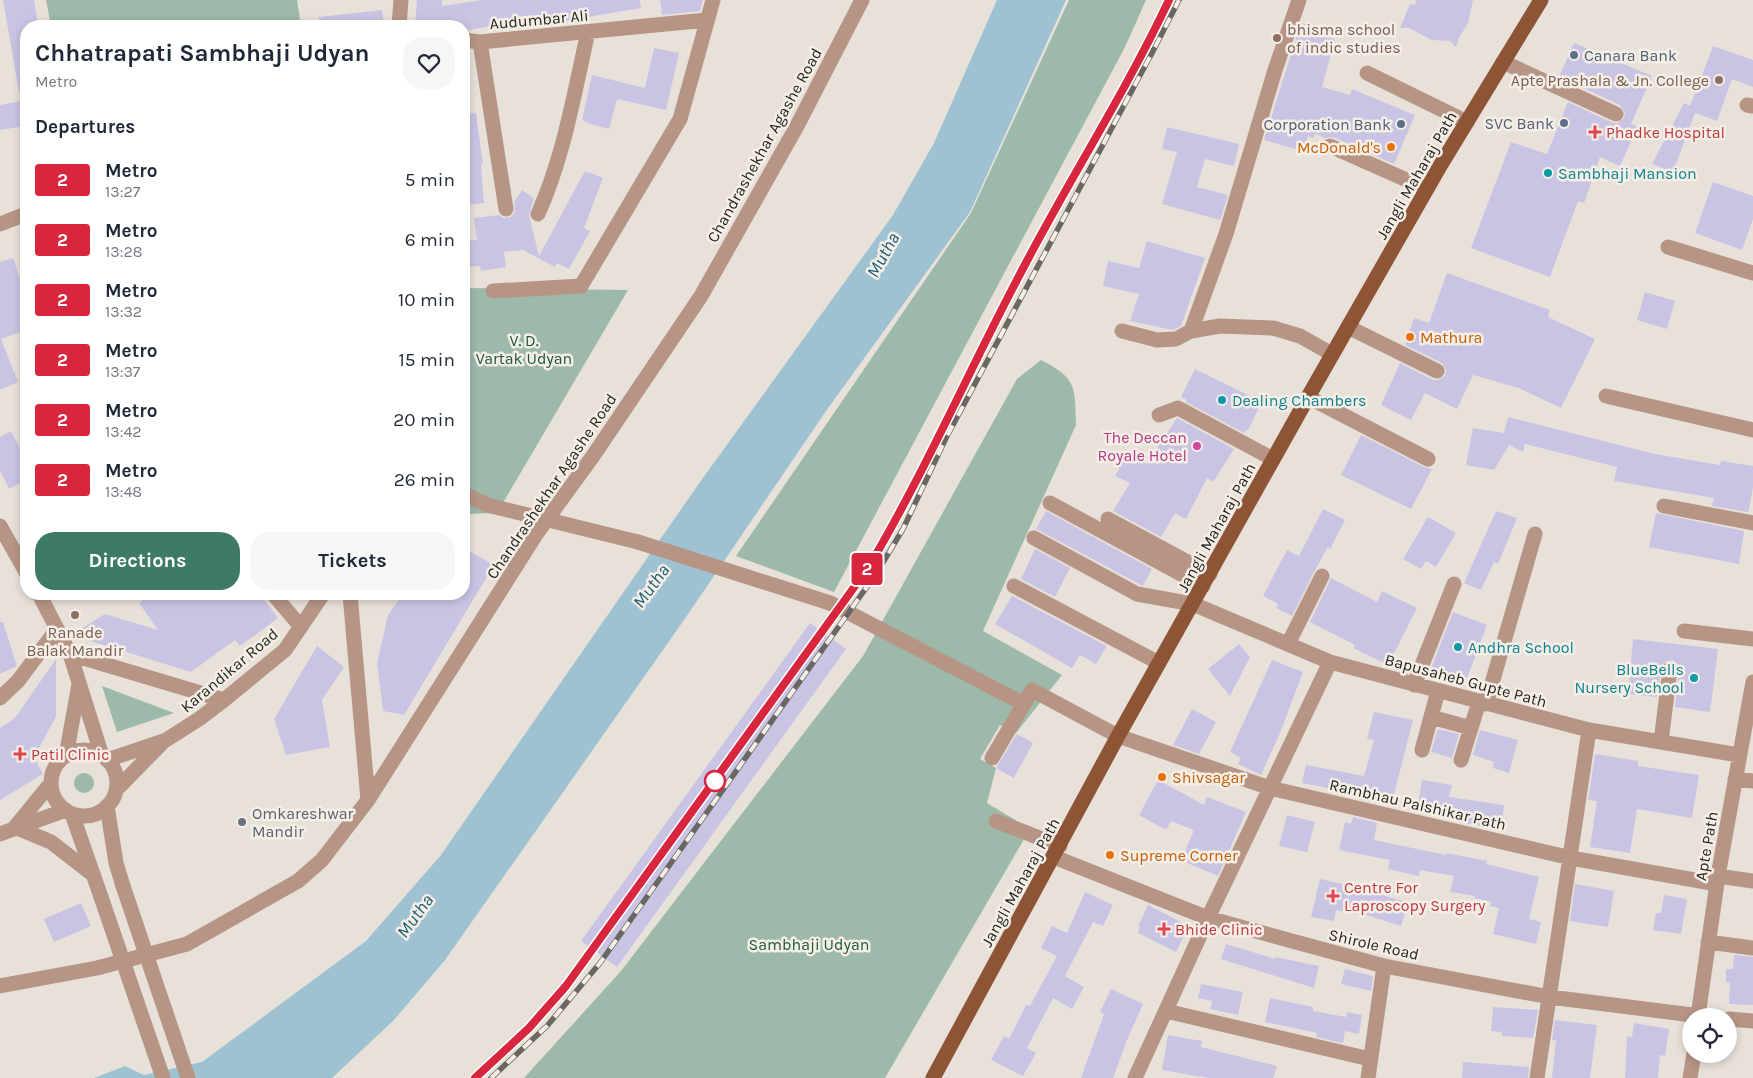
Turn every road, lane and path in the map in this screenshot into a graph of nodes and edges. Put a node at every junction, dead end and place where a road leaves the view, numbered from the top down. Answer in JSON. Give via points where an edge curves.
{"nodes":[{"id":1,"x":401,"y":0,"type":"edge"},
{"id":2,"x":713,"y":0,"type":"edge"},
{"id":3,"x":862,"y":0,"type":"edge"},
{"id":4,"x":1299,"y":0,"type":"edge"},
{"id":5,"x":1541,"y":0,"type":"edge"},
{"id":6,"x":399,"y":20,"type":"edge"},
{"id":7,"x":707,"y":20,"type":"junction"},
{"id":8,"x":588,"y":32,"type":"junction"},
{"id":9,"x":470,"y":41,"type":"edge"},
{"id":10,"x":480,"y":42,"type":"junction"},
{"id":11,"x":1503,"y":62,"type":"junction"},
{"id":12,"x":1366,"y":72,"type":"dead end"},
{"id":13,"x":1616,"y":114,"type":"dead end"},
{"id":14,"x":1467,"y":122,"type":"junction"},
{"id":15,"x":1330,"y":146,"type":"dead end"},
{"id":16,"x":1427,"y":189,"type":"junction"},
{"id":17,"x":506,"y":209,"type":"dead end"},
{"id":18,"x":538,"y":214,"type":"dead end"},
{"id":19,"x":20,"y":216,"type":"edge"},
{"id":20,"x":0,"y":224,"type":"edge"},
{"id":21,"x":1668,"y":247,"type":"dead end"},
{"id":22,"x":1753,"y":273,"type":"edge"},
{"id":23,"x":493,"y":291,"type":"dead end"},
{"id":24,"x":1348,"y":327,"type":"junction"},
{"id":25,"x":1122,"y":331,"type":"dead end"},
{"id":26,"x":1192,"y":331,"type":"junction"},
{"id":27,"x":1332,"y":354,"type":"junction"},
{"id":28,"x":1437,"y":371,"type":"dead end"},
{"id":29,"x":1606,"y":396,"type":"dead end"},
{"id":30,"x":1308,"y":397,"type":"junction"},
{"id":31,"x":1159,"y":415,"type":"dead end"},
{"id":32,"x":1753,"y":430,"type":"edge"},
{"id":33,"x":1273,"y":459,"type":"junction"},
{"id":34,"x":1428,"y":459,"type":"dead end"},
{"id":35,"x":470,"y":497,"type":"edge"},
{"id":36,"x":1050,"y":504,"type":"dead end"},
{"id":37,"x":1664,"y":506,"type":"dead end"},
{"id":38,"x":1108,"y":520,"type":"dead end"},
{"id":39,"x":1753,"y":522,"type":"edge"},
{"id":40,"x":0,"y":526,"type":"edge"},
{"id":41,"x":1535,"y":534,"type":"dead end"},
{"id":42,"x":1034,"y":538,"type":"dead end"},
{"id":43,"x":20,"y":561,"type":"edge"},
{"id":44,"x":1322,"y":576,"type":"dead end"},
{"id":45,"x":1206,"y":580,"type":"junction"},
{"id":46,"x":1454,"y":584,"type":"dead end"},
{"id":47,"x":1014,"y":586,"type":"dead end"},
{"id":48,"x":42,"y":600,"type":"edge"},
{"id":49,"x":277,"y":600,"type":"edge"},
{"id":50,"x":319,"y":600,"type":"edge"},
{"id":51,"x":351,"y":600,"type":"edge"},
{"id":52,"x":1193,"y":604,"type":"junction"},
{"id":53,"x":301,"y":627,"type":"junction"},
{"id":54,"x":57,"y":629,"type":"junction"},
{"id":55,"x":1684,"y":631,"type":"dead end"},
{"id":56,"x":1753,"y":639,"type":"edge"},
{"id":57,"x":1288,"y":644,"type":"junction"},
{"id":58,"x":70,"y":654,"type":"junction"},
{"id":59,"x":1330,"y":662,"type":"junction"},
{"id":60,"x":1159,"y":663,"type":"junction"},
{"id":61,"x":1670,"y":669,"type":"dead end"},
{"id":62,"x":1753,"y":682,"type":"edge"},
{"id":63,"x":79,"y":683,"type":"junction"},
{"id":64,"x":1414,"y":685,"type":"junction"},
{"id":65,"x":1438,"y":691,"type":"junction"},
{"id":66,"x":0,"y":698,"type":"edge"},
{"id":67,"x":224,"y":700,"type":"junction"},
{"id":68,"x":1483,"y":703,"type":"junction"},
{"id":69,"x":1024,"y":704,"type":"junction"},
{"id":70,"x":1431,"y":717,"type":"junction"},
{"id":71,"x":1471,"y":728,"type":"junction"},
{"id":72,"x":1590,"y":730,"type":"junction"},
{"id":73,"x":1118,"y":736,"type":"junction"},
{"id":74,"x":166,"y":740,"type":"junction"},
{"id":75,"x":1661,"y":742,"type":"junction"},
{"id":76,"x":1422,"y":750,"type":"dead end"},
{"id":77,"x":1739,"y":755,"type":"junction"},
{"id":78,"x":66,"y":756,"type":"junction"},
{"id":79,"x":105,"y":758,"type":"junction"},
{"id":80,"x":992,"y":758,"type":"dead end"},
{"id":81,"x":1461,"y":760,"type":"dead end"},
{"id":82,"x":1735,"y":779,"type":"junction"},
{"id":83,"x":1753,"y":781,"type":"edge"},
{"id":84,"x":51,"y":784,"type":"junction"},
{"id":85,"x":1270,"y":788,"type":"junction"},
{"id":86,"x":116,"y":790,"type":"junction"},
{"id":87,"x":368,"y":800,"type":"junction"},
{"id":88,"x":107,"y":806,"type":"junction"},
{"id":89,"x":69,"y":812,"type":"junction"},
{"id":90,"x":996,"y":821,"type":"dead end"},
{"id":91,"x":15,"y":827,"type":"junction"},
{"id":92,"x":0,"y":834,"type":"edge"},
{"id":93,"x":1057,"y":851,"type":"junction"},
{"id":94,"x":1571,"y":858,"type":"junction"},
{"id":95,"x":92,"y":873,"type":"junction"},
{"id":96,"x":1717,"y":880,"type":"junction"},
{"id":97,"x":1753,"y":881,"type":"edge"},
{"id":98,"x":1208,"y":918,"type":"junction"},
{"id":99,"x":1708,"y":942,"type":"junction"},
{"id":100,"x":1753,"y":948,"type":"edge"},
{"id":101,"x":1384,"y":966,"type":"junction"},
{"id":102,"x":0,"y":986,"type":"edge"},
{"id":103,"x":1550,"y":997,"type":"junction"},
{"id":104,"x":1700,"y":1008,"type":"edge"},
{"id":105,"x":1166,"y":1011,"type":"junction"},
{"id":106,"x":1682,"y":1014,"type":"edge"},
{"id":107,"x":1737,"y":1020,"type":"edge"},
{"id":108,"x":1753,"y":1021,"type":"edge"},
{"id":109,"x":1370,"y":1059,"type":"junction"},
{"id":110,"x":1692,"y":1063,"type":"edge"},
{"id":111,"x":937,"y":1077,"type":"edge"},
{"id":112,"x":163,"y":1078,"type":"edge"},
{"id":113,"x":188,"y":1078,"type":"edge"},
{"id":114,"x":1135,"y":1078,"type":"edge"},
{"id":115,"x":1368,"y":1078,"type":"edge"},
{"id":116,"x":1536,"y":1078,"type":"edge"},
{"id":117,"x":1690,"y":1078,"type":"edge"}],
"edges":[{"from":1,"to":6,"type":"street"},
{"from":2,"to":7,"type":"street"},
{"from":3,"to":87,"type":"street","name":"Chandrashekhar Agashe Road","via":[[797,126],[701,296],[594,456],[537,533]]},
{"from":4,"to":26,"type":"street","via":[[1226,234]]},
{"from":5,"to":11,"type":"main road","name":"Jangli Maharaj Path"},
{"from":7,"to":8,"type":"street","name":"Audumbar Ali"},
{"from":7,"to":23,"type":"street","via":[[680,119],[581,286]]},
{"from":8,"to":10,"type":"street","name":"Audumbar Ali"},
{"from":8,"to":18,"type":"street","via":[[565,138],[550,188]]},
{"from":9,"to":10,"type":"street","name":"Audumbar Ali"},
{"from":10,"to":17,"type":"street"},
{"from":11,"to":13,"type":"street"},
{"from":11,"to":14,"type":"main road","name":"Jangli Maharaj Path"},
{"from":12,"to":14,"type":"street"},
{"from":14,"to":16,"type":"main road","name":"Jangli Maharaj Path"},
{"from":15,"to":16,"type":"street"},
{"from":16,"to":24,"type":"main road","name":"Jangli Maharaj Path"},
{"from":19,"to":20,"type":"street"},
{"from":21,"to":22,"type":"street"},
{"from":24,"to":27,"type":"main road","name":"Jangli Maharaj Path"},
{"from":24,"to":28,"type":"street"},
{"from":25,"to":26,"type":"street","via":[[1157,340],[1176,338]]},
{"from":26,"to":27,"type":"street","via":[[1220,326],[1273,328],[1300,336]]},
{"from":27,"to":30,"type":"main road","name":"Jangli Maharaj Path"},
{"from":29,"to":32,"type":"street"},
{"from":30,"to":33,"type":"main road","name":"Jangli Maharaj Path"},
{"from":30,"to":34,"type":"street"},
{"from":31,"to":33,"type":"street","via":[[1178,408]]},
{"from":33,"to":45,"type":"main road","name":"Jangli Maharaj Path"},
{"from":35,"to":69,"type":"street","bridge":true,"via":[[487,505],[638,542],[830,603]]},
{"from":36,"to":45,"type":"street"},
{"from":37,"to":39,"type":"street"},
{"from":38,"to":45,"type":"street"},
{"from":40,"to":43,"type":"street"},
{"from":41,"to":68,"type":"street"},
{"from":42,"to":52,"type":"street","name":"Bapusaheb Gupte Path","via":[[1137,594]]},
{"from":44,"to":57,"type":"street"},
{"from":45,"to":52,"type":"main road","name":"Jangli Maharaj Path"},
{"from":46,"to":64,"type":"street"},
{"from":47,"to":60,"type":"street"},
{"from":48,"to":54,"type":"street"},
{"from":49,"to":53,"type":"street"},
{"from":50,"to":53,"type":"street","name":"Karandikar Road"},
{"from":51,"to":87,"type":"street"},
{"from":52,"to":57,"type":"street","name":"Bapusaheb Gupte Path"},
{"from":52,"to":60,"type":"main road","name":"Jangli Maharaj Path"},
{"from":53,"to":67,"type":"street","name":"Karandikar Road","via":[[286,650]]},
{"from":54,"to":58,"type":"street"},
{"from":54,"to":66,"type":"street","via":[[18,681]]},
{"from":55,"to":56,"type":"street"},
{"from":57,"to":59,"type":"street","name":"Bapusaheb Gupte Path"},
{"from":58,"to":63,"type":"street"},
{"from":58,"to":67,"type":"street"},
{"from":59,"to":64,"type":"street","name":"Bapusaheb Gupte Path"},
{"from":59,"to":85,"type":"street"},
{"from":60,"to":73,"type":"main road","name":"Jangli Maharaj Path"},
{"from":61,"to":75,"type":"street"},
{"from":62,"to":77,"type":"street","name":"Apte Path"},
{"from":63,"to":78,"type":"street"},
{"from":63,"to":79,"type":"street"},
{"from":64,"to":65,"type":"street","name":"Bapusaheb Gupte Path"},
{"from":65,"to":68,"type":"street","name":"Bapusaheb Gupte Path"},
{"from":65,"to":70,"type":"street"},
{"from":67,"to":74,"type":"street","name":"Karandikar Road"},
{"from":68,"to":71,"type":"street"},
{"from":68,"to":72,"type":"street","name":"Bapusaheb Gupte Path"},
{"from":69,"to":73,"type":"street","name":"Rambhau Palshikar Path","via":[[1032,690]]},
{"from":69,"to":80,"type":"street"},
{"from":70,"to":71,"type":"street"},
{"from":70,"to":76,"type":"street"},
{"from":71,"to":81,"type":"street"},
{"from":72,"to":75,"type":"street","name":"Bapusaheb Gupte Path"},
{"from":72,"to":94,"type":"street"},
{"from":73,"to":85,"type":"street","name":"Rambhau Palshikar Path"},
{"from":73,"to":93,"type":"main road","name":"Jangli Maharaj Path"},
{"from":74,"to":79,"type":"street"},
{"from":74,"to":86,"type":"street"},
{"from":75,"to":77,"type":"street","name":"Bapusaheb Gupte Path"},
{"from":77,"to":82,"type":"street","name":"Apte Path"},
{"from":78,"to":79,"type":"street","via":[[84,751]]},
{"from":78,"to":84,"type":"street","via":[[57,765]]},
{"from":79,"to":86,"type":"street","via":[[114,770]]},
{"from":82,"to":83,"type":"street"},
{"from":82,"to":96,"type":"street","name":"Apte Path"},
{"from":84,"to":89,"type":"street","via":[[57,802]]},
{"from":84,"to":91,"type":"street"},
{"from":85,"to":94,"type":"street","name":"Rambhau Palshikar Path"},
{"from":85,"to":98,"type":"street"},
{"from":86,"to":88,"type":"street"},
{"from":87,"to":102,"type":"street","name":"Chandrashekhar Agashe Road","via":[[322,860],[298,881],[187,944],[97,968]]},
{"from":88,"to":89,"type":"street","via":[[91,815]]},
{"from":88,"to":113,"type":"street","bridge":true,"via":[[116,863]]},
{"from":89,"to":91,"type":"street"},
{"from":89,"to":95,"type":"street"},
{"from":90,"to":93,"type":"street","name":"Shirole Road"},
{"from":91,"to":92,"type":"street"},
{"from":91,"to":95,"type":"street","via":[[50,842]]},
{"from":93,"to":98,"type":"street","name":"Shirole Road"},
{"from":93,"to":111,"type":"main road","name":"Jangli Maharaj Path"},
{"from":94,"to":96,"type":"street","name":"Rambhau Palshikar Path"},
{"from":94,"to":103,"type":"street"},
{"from":95,"to":112,"type":"street","bridge":true},
{"from":96,"to":97,"type":"street","name":"Rambhau Palshikar Path"},
{"from":96,"to":99,"type":"street","name":"Apte Path"},
{"from":98,"to":101,"type":"street","name":"Shirole Road"},
{"from":98,"to":105,"type":"street"},
{"from":99,"to":100,"type":"street"},
{"from":99,"to":104,"type":"street","name":"Apte Path"},
{"from":101,"to":103,"type":"street","name":"Shirole Road"},
{"from":101,"to":109,"type":"street"},
{"from":103,"to":106,"type":"street","name":"Shirole Road"},
{"from":103,"to":116,"type":"street"},
{"from":105,"to":109,"type":"street"},
{"from":105,"to":114,"type":"street"},
{"from":107,"to":108,"type":"street"},
{"from":109,"to":115,"type":"street"},
{"from":110,"to":117,"type":"street"}]}
